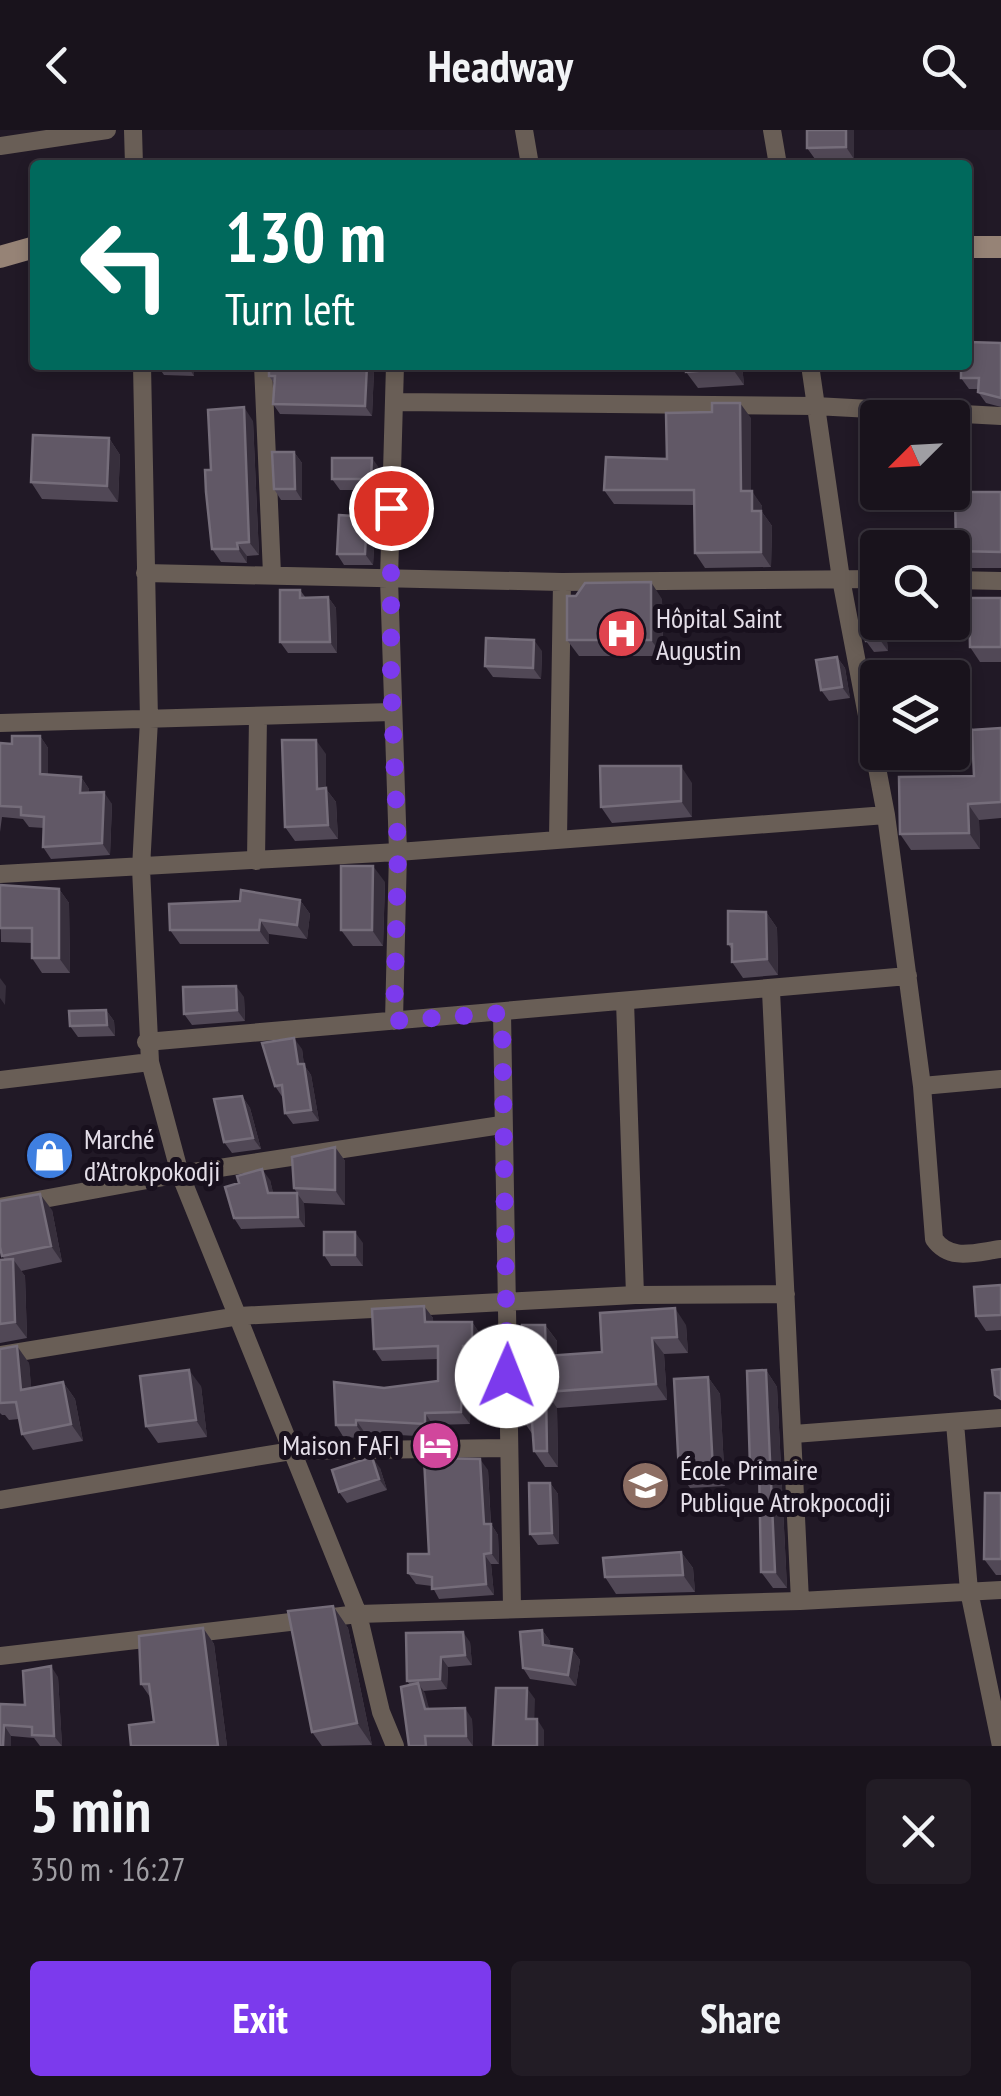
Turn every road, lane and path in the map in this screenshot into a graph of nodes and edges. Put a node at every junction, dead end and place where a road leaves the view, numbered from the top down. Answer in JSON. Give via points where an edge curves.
{"nodes":[{"id":1,"x":107,"y":130,"type":"edge"},
{"id":2,"x":133,"y":130,"type":"edge"},
{"id":3,"x":524,"y":130,"type":"edge"},
{"id":4,"x":772,"y":130,"type":"edge"},
{"id":5,"x":0,"y":146,"type":"edge"},
{"id":6,"x":134,"y":160,"type":"edge"},
{"id":7,"x":529,"y":160,"type":"edge"},
{"id":8,"x":777,"y":160,"type":"edge"},
{"id":9,"x":1001,"y":246,"type":"edge"},
{"id":10,"x":972,"y":247,"type":"edge"},
{"id":11,"x":30,"y":248,"type":"edge"},
{"id":12,"x":0,"y":256,"type":"edge"},
{"id":13,"x":142,"y":370,"type":"edge"},
{"id":14,"x":263,"y":370,"type":"edge"},
{"id":15,"x":395,"y":370,"type":"edge"},
{"id":16,"x":811,"y":370,"type":"edge"},
{"id":17,"x":394,"y":402,"type":"junction"},
{"id":18,"x":815,"y":406,"type":"junction"},
{"id":19,"x":1001,"y":416,"type":"edge"},
{"id":20,"x":144,"y":573,"type":"junction"},
{"id":21,"x":272,"y":574,"type":"junction"},
{"id":22,"x":389,"y":579,"type":"junction"},
{"id":23,"x":841,"y":579,"type":"junction"},
{"id":24,"x":860,"y":579,"type":"edge"},
{"id":25,"x":970,"y":580,"type":"edge"},
{"id":26,"x":1001,"y":581,"type":"edge"},
{"id":27,"x":562,"y":582,"type":"junction"},
{"id":28,"x":392,"y":712,"type":"junction"},
{"id":29,"x":258,"y":716,"type":"junction"},
{"id":30,"x":149,"y":720,"type":"junction"},
{"id":31,"x":0,"y":723,"type":"edge"},
{"id":32,"x":886,"y":815,"type":"junction"},
{"id":33,"x":558,"y":839,"type":"junction"},
{"id":34,"x":398,"y":852,"type":"junction"},
{"id":35,"x":256,"y":860,"type":"junction"},
{"id":36,"x":141,"y":868,"type":"junction"},
{"id":37,"x":0,"y":874,"type":"edge"},
{"id":38,"x":908,"y":976,"type":"junction"},
{"id":39,"x":770,"y":991,"type":"junction"},
{"id":40,"x":625,"y":1002,"type":"junction"},
{"id":41,"x":502,"y":1013,"type":"junction"},
{"id":42,"x":394,"y":1021,"type":"junction"},
{"id":43,"x":146,"y":1042,"type":"junction"},
{"id":44,"x":150,"y":1062,"type":"junction"},
{"id":45,"x":1001,"y":1079,"type":"edge"},
{"id":46,"x":0,"y":1080,"type":"edge"},
{"id":47,"x":922,"y":1086,"type":"junction"},
{"id":48,"x":501,"y":1125,"type":"junction"},
{"id":49,"x":180,"y":1174,"type":"junction"},
{"id":50,"x":0,"y":1207,"type":"edge"},
{"id":51,"x":1001,"y":1249,"type":"edge"},
{"id":52,"x":635,"y":1294,"type":"junction"},
{"id":53,"x":786,"y":1294,"type":"junction"},
{"id":54,"x":508,"y":1303,"type":"junction"},
{"id":55,"x":238,"y":1316,"type":"junction"},
{"id":56,"x":0,"y":1355,"type":"edge"},
{"id":57,"x":1001,"y":1418,"type":"edge"},
{"id":58,"x":955,"y":1424,"type":"junction"},
{"id":59,"x":794,"y":1434,"type":"junction"},
{"id":60,"x":506,"y":1448,"type":"junction"},
{"id":61,"x":292,"y":1451,"type":"junction"},
{"id":62,"x":0,"y":1500,"type":"edge"},
{"id":63,"x":1001,"y":1590,"type":"edge"},
{"id":64,"x":969,"y":1592,"type":"junction"},
{"id":65,"x":800,"y":1601,"type":"junction"},
{"id":66,"x":512,"y":1606,"type":"junction"},
{"id":67,"x":358,"y":1614,"type":"junction"},
{"id":68,"x":0,"y":1656,"type":"edge"},
{"id":69,"x":396,"y":1746,"type":"edge"},
{"id":70,"x":1001,"y":1746,"type":"edge"}],
"edges":[{"from":1,"to":5,"type":"street"},
{"from":2,"to":6,"type":"street"},
{"from":3,"to":7,"type":"street"},
{"from":4,"to":8,"type":"street"},
{"from":9,"to":10,"type":"main road"},
{"from":11,"to":12,"type":"main road"},
{"from":13,"to":20,"type":"street"},
{"from":14,"to":21,"type":"street"},
{"from":15,"to":17,"type":"street"},
{"from":16,"to":18,"type":"street"},
{"from":17,"to":18,"type":"street"},
{"from":17,"to":22,"type":"street"},
{"from":18,"to":19,"type":"street"},
{"from":18,"to":23,"type":"street"},
{"from":20,"to":21,"type":"street"},
{"from":20,"to":30,"type":"street"},
{"from":21,"to":22,"type":"street"},
{"from":22,"to":27,"type":"street"},
{"from":22,"to":28,"type":"street"},
{"from":23,"to":24,"type":"street"},
{"from":23,"to":27,"type":"street"},
{"from":23,"to":32,"type":"street"},
{"from":25,"to":26,"type":"street"},
{"from":27,"to":33,"type":"street"},
{"from":28,"to":29,"type":"street"},
{"from":28,"to":34,"type":"street"},
{"from":29,"to":30,"type":"street"},
{"from":29,"to":35,"type":"street"},
{"from":30,"to":31,"type":"street"},
{"from":30,"to":36,"type":"street"},
{"from":32,"to":33,"type":"street"},
{"from":32,"to":38,"type":"street"},
{"from":33,"to":34,"type":"street"},
{"from":34,"to":35,"type":"street"},
{"from":34,"to":42,"type":"street"},
{"from":35,"to":36,"type":"street"},
{"from":36,"to":37,"type":"street"},
{"from":36,"to":43,"type":"street"},
{"from":38,"to":39,"type":"street"},
{"from":38,"to":47,"type":"street"},
{"from":39,"to":40,"type":"street"},
{"from":39,"to":53,"type":"street"},
{"from":40,"to":41,"type":"street"},
{"from":40,"to":52,"type":"street"},
{"from":41,"to":42,"type":"street"},
{"from":41,"to":48,"type":"street"},
{"from":42,"to":43,"type":"street"},
{"from":43,"to":44,"type":"street"},
{"from":44,"to":46,"type":"street"},
{"from":44,"to":49,"type":"street"},
{"from":45,"to":47,"type":"street"},
{"from":47,"to":51,"type":"street","via":[[934,1239],[954,1254]]},
{"from":48,"to":49,"type":"street"},
{"from":48,"to":54,"type":"street"},
{"from":49,"to":50,"type":"street"},
{"from":49,"to":55,"type":"street"},
{"from":52,"to":53,"type":"street"},
{"from":52,"to":54,"type":"street"},
{"from":53,"to":59,"type":"street"},
{"from":54,"to":55,"type":"street"},
{"from":54,"to":60,"type":"street"},
{"from":55,"to":56,"type":"street"},
{"from":55,"to":61,"type":"street"},
{"from":57,"to":58,"type":"street"},
{"from":58,"to":59,"type":"street"},
{"from":58,"to":64,"type":"street"},
{"from":59,"to":65,"type":"street"},
{"from":60,"to":61,"type":"street"},
{"from":60,"to":66,"type":"street"},
{"from":61,"to":62,"type":"street"},
{"from":61,"to":67,"type":"street"},
{"from":63,"to":64,"type":"street"},
{"from":64,"to":65,"type":"street"},
{"from":64,"to":70,"type":"street"},
{"from":65,"to":66,"type":"street"},
{"from":66,"to":67,"type":"street"},
{"from":67,"to":68,"type":"street"},
{"from":67,"to":69,"type":"street","via":[[380,1712]]}]}
